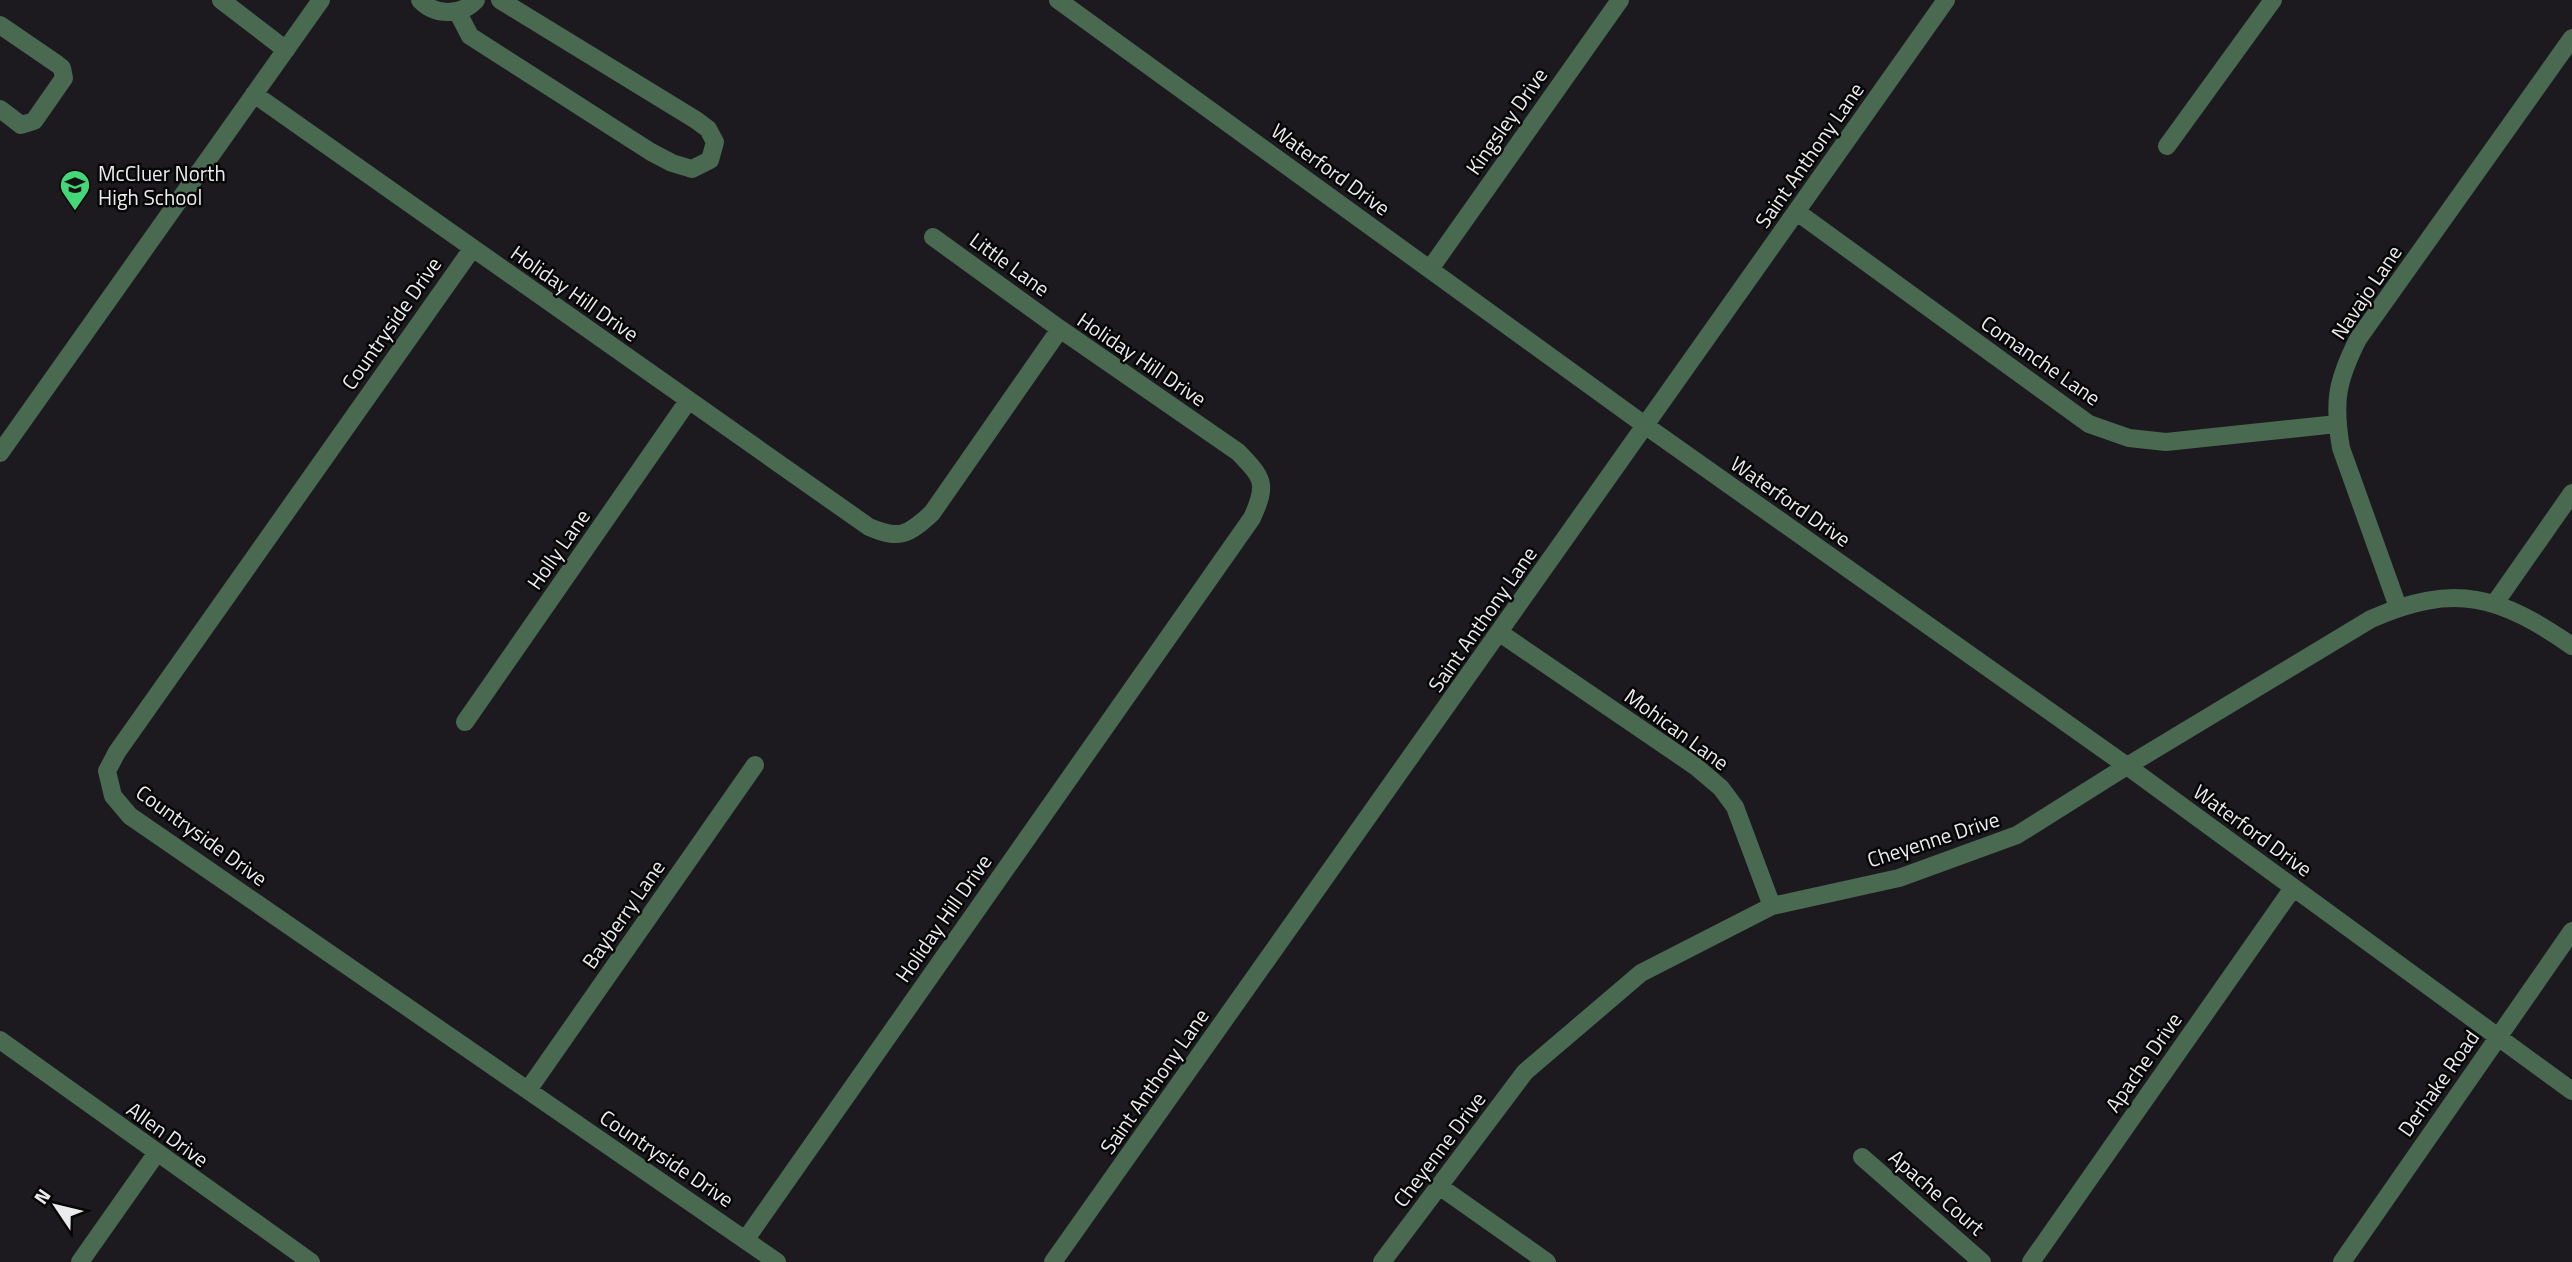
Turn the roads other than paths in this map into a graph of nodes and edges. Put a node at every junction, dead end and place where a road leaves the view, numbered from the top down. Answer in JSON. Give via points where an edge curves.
{"nodes":[{"id":1,"x":220,"y":0,"type":"edge"},
{"id":2,"x":321,"y":0,"type":"edge"},
{"id":3,"x":420,"y":0,"type":"edge"},
{"id":4,"x":476,"y":0,"type":"edge"},
{"id":5,"x":500,"y":0,"type":"edge"},
{"id":6,"x":1058,"y":0,"type":"edge"},
{"id":7,"x":1620,"y":0,"type":"edge"},
{"id":8,"x":1946,"y":0,"type":"edge"},
{"id":9,"x":2273,"y":0,"type":"edge"},
{"id":10,"x":457,"y":11,"type":"junction"},
{"id":11,"x":0,"y":25,"type":"edge"},
{"id":12,"x":2572,"y":38,"type":"edge"},
{"id":13,"x":286,"y":50,"type":"junction"},
{"id":14,"x":254,"y":94,"type":"junction"},
{"id":15,"x":0,"y":109,"type":"edge"},
{"id":16,"x":2167,"y":146,"type":"dead end"},
{"id":17,"x":1797,"y":212,"type":"junction"},
{"id":18,"x":933,"y":237,"type":"dead end"},
{"id":19,"x":472,"y":249,"type":"junction"},
{"id":20,"x":1430,"y":269,"type":"junction"},
{"id":21,"x":1060,"y":328,"type":"junction"},
{"id":22,"x":688,"y":401,"type":"junction"},
{"id":23,"x":2337,"y":424,"type":"junction"},
{"id":24,"x":1646,"y":426,"type":"junction"},
{"id":25,"x":0,"y":453,"type":"edge"},
{"id":26,"x":2572,"y":493,"type":"edge"},
{"id":27,"x":2495,"y":603,"type":"junction"},
{"id":28,"x":2398,"y":607,"type":"junction"},
{"id":29,"x":1500,"y":633,"type":"junction"},
{"id":30,"x":2572,"y":646,"type":"edge"},
{"id":31,"x":465,"y":722,"type":"dead end"},
{"id":32,"x":755,"y":765,"type":"dead end"},
{"id":33,"x":2127,"y":766,"type":"junction"},
{"id":34,"x":2293,"y":888,"type":"junction"},
{"id":35,"x":1772,"y":906,"type":"junction"},
{"id":36,"x":2572,"y":931,"type":"edge"},
{"id":37,"x":2497,"y":1038,"type":"junction"},
{"id":38,"x":0,"y":1040,"type":"edge"},
{"id":39,"x":528,"y":1090,"type":"junction"},
{"id":40,"x":2572,"y":1091,"type":"edge"},
{"id":41,"x":156,"y":1153,"type":"junction"},
{"id":42,"x":1862,"y":1157,"type":"dead end"},
{"id":43,"x":1439,"y":1186,"type":"junction"},
{"id":44,"x":746,"y":1239,"type":"junction"},
{"id":45,"x":80,"y":1262,"type":"edge"},
{"id":46,"x":311,"y":1262,"type":"edge"},
{"id":47,"x":777,"y":1262,"type":"edge"},
{"id":48,"x":1053,"y":1262,"type":"edge"},
{"id":49,"x":1382,"y":1262,"type":"edge"},
{"id":50,"x":1547,"y":1262,"type":"edge"},
{"id":51,"x":1983,"y":1262,"type":"edge"},
{"id":52,"x":2031,"y":1262,"type":"edge"},
{"id":53,"x":2342,"y":1262,"type":"edge"}],
"edges":[{"from":1,"to":13,"type":"street"},
{"from":2,"to":13,"type":"street"},
{"from":3,"to":10,"type":"street","via":[[435,10]]},
{"from":4,"to":10,"type":"street"},
{"from":5,"to":10,"type":"street","via":[[708,129],[715,142],[710,160],[692,169],[651,152],[470,36]]},
{"from":6,"to":20,"type":"street","name":"Waterford Drive"},
{"from":7,"to":20,"type":"street","name":"Kingsley Drive"},
{"from":8,"to":17,"type":"street","name":"Saint Anthony Lane"},
{"from":9,"to":16,"type":"street"},
{"from":11,"to":15,"type":"street","via":[[57,64],[64,78],[34,121],[21,125]]},
{"from":12,"to":23,"type":"street","name":"Navajo Lane","via":[[2358,339],[2337,393]]},
{"from":13,"to":14,"type":"street"},
{"from":14,"to":19,"type":"street","name":"Holiday Hill Drive"},
{"from":14,"to":25,"type":"street"},
{"from":17,"to":23,"type":"street","name":"Comanche Lane","via":[[2089,424],[2129,438],[2166,442]]},
{"from":17,"to":24,"type":"street","name":"Saint Anthony Lane"},
{"from":18,"to":21,"type":"street","name":"Little Lane"},
{"from":19,"to":22,"type":"street","name":"Holiday Hill Drive"},
{"from":19,"to":39,"type":"street","name":"Countryside Drive","via":[[107,771],[113,796],[130,816]]},
{"from":20,"to":24,"type":"street","name":"Waterford Drive"},
{"from":21,"to":22,"type":"street","name":"Holiday Hill Drive","via":[[932,513],[912,532],[890,536],[869,527]]},
{"from":21,"to":44,"type":"street","name":"Holiday Hill Drive","via":[[1238,452],[1259,474],[1262,496],[1244,529]]},
{"from":22,"to":31,"type":"street","name":"Holly Lane"},
{"from":23,"to":28,"type":"street","name":"Navajo Lane","via":[[2341,448]]},
{"from":24,"to":29,"type":"street","name":"Saint Anthony Lane"},
{"from":24,"to":33,"type":"street","name":"Waterford Drive"},
{"from":26,"to":27,"type":"street"},
{"from":27,"to":28,"type":"street","name":"Cheyenne Drive","via":[[2429,599]]},
{"from":27,"to":30,"type":"street","name":"Cheyenne Drive","via":[[2535,621]]},
{"from":28,"to":33,"type":"street","name":"Cheyenne Drive"},
{"from":29,"to":35,"type":"street","name":"Mohican Lane","via":[[1721,788],[1735,807]]},
{"from":29,"to":48,"type":"street","name":"Saint Anthony Lane"},
{"from":32,"to":39,"type":"street","name":"Bayberry Lane"},
{"from":33,"to":34,"type":"street","name":"Waterford Drive"},
{"from":33,"to":35,"type":"street","name":"Cheyenne Drive","via":[[2017,835],[1899,877]]},
{"from":34,"to":37,"type":"street","name":"Waterford Drive"},
{"from":34,"to":52,"type":"street","name":"Apache Drive"},
{"from":35,"to":43,"type":"street","name":"Cheyenne Drive","via":[[1641,973],[1525,1072]]},
{"from":36,"to":37,"type":"street","name":"Derhake Road"},
{"from":37,"to":40,"type":"street","name":"Waterford Drive"},
{"from":37,"to":53,"type":"street","name":"Derhake Road"},
{"from":38,"to":41,"type":"street","name":"Allen Drive"},
{"from":39,"to":44,"type":"street","name":"Countryside Drive"},
{"from":41,"to":45,"type":"street"},
{"from":41,"to":46,"type":"street","name":"Allen Drive"},
{"from":42,"to":51,"type":"street","name":"Apache Court"},
{"from":43,"to":49,"type":"street","name":"Cheyenne Drive"},
{"from":43,"to":50,"type":"street"},
{"from":44,"to":47,"type":"street","name":"Countryside Drive"}]}
